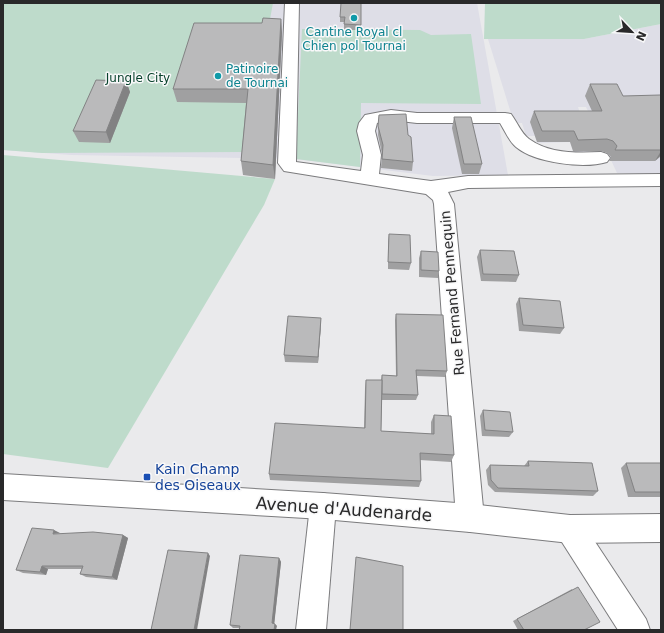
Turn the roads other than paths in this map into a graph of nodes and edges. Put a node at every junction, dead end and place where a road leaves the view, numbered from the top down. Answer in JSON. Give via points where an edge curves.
{"nodes":[{"id":1,"x":292,"y":3,"type":"edge"},
{"id":2,"x":601,"y":158,"type":"dead end"},
{"id":3,"x":369,"y":179,"type":"junction"},
{"id":4,"x":661,"y":180,"type":"edge"},
{"id":5,"x":431,"y":188,"type":"junction"},
{"id":6,"x":3,"y":487,"type":"edge"},
{"id":7,"x":323,"y":506,"type":"junction"},
{"id":8,"x":470,"y":518,"type":"junction"},
{"id":9,"x":661,"y":528,"type":"edge"},
{"id":10,"x":570,"y":529,"type":"junction"},
{"id":11,"x":311,"y":630,"type":"edge"},
{"id":12,"x":635,"y":630,"type":"edge"}],
"edges":[{"from":1,"to":3,"type":"street","via":[[287,163],[295,168]]},
{"from":2,"to":3,"type":"street","via":[[579,159],[531,148],[522,142],[509,118],[417,118],[391,115],[371,119],[368,123],[366,131],[372,155]]},
{"from":3,"to":5,"type":"street"},
{"from":4,"to":5,"type":"street","via":[[468,182]]},
{"from":5,"to":8,"type":"street","name":"Rue Fernand Pennequin","via":[[441,196],[444,204]]},
{"from":6,"to":7,"type":"street","name":"Avenue d'Audenarde"},
{"from":7,"to":8,"type":"street","name":"Avenue d'Audenarde"},
{"from":7,"to":11,"type":"street"},
{"from":8,"to":10,"type":"street","name":"Avenue d'Audenarde"},
{"from":9,"to":10,"type":"street","name":"Avenue d'Audenarde"},
{"from":10,"to":12,"type":"street"}]}
